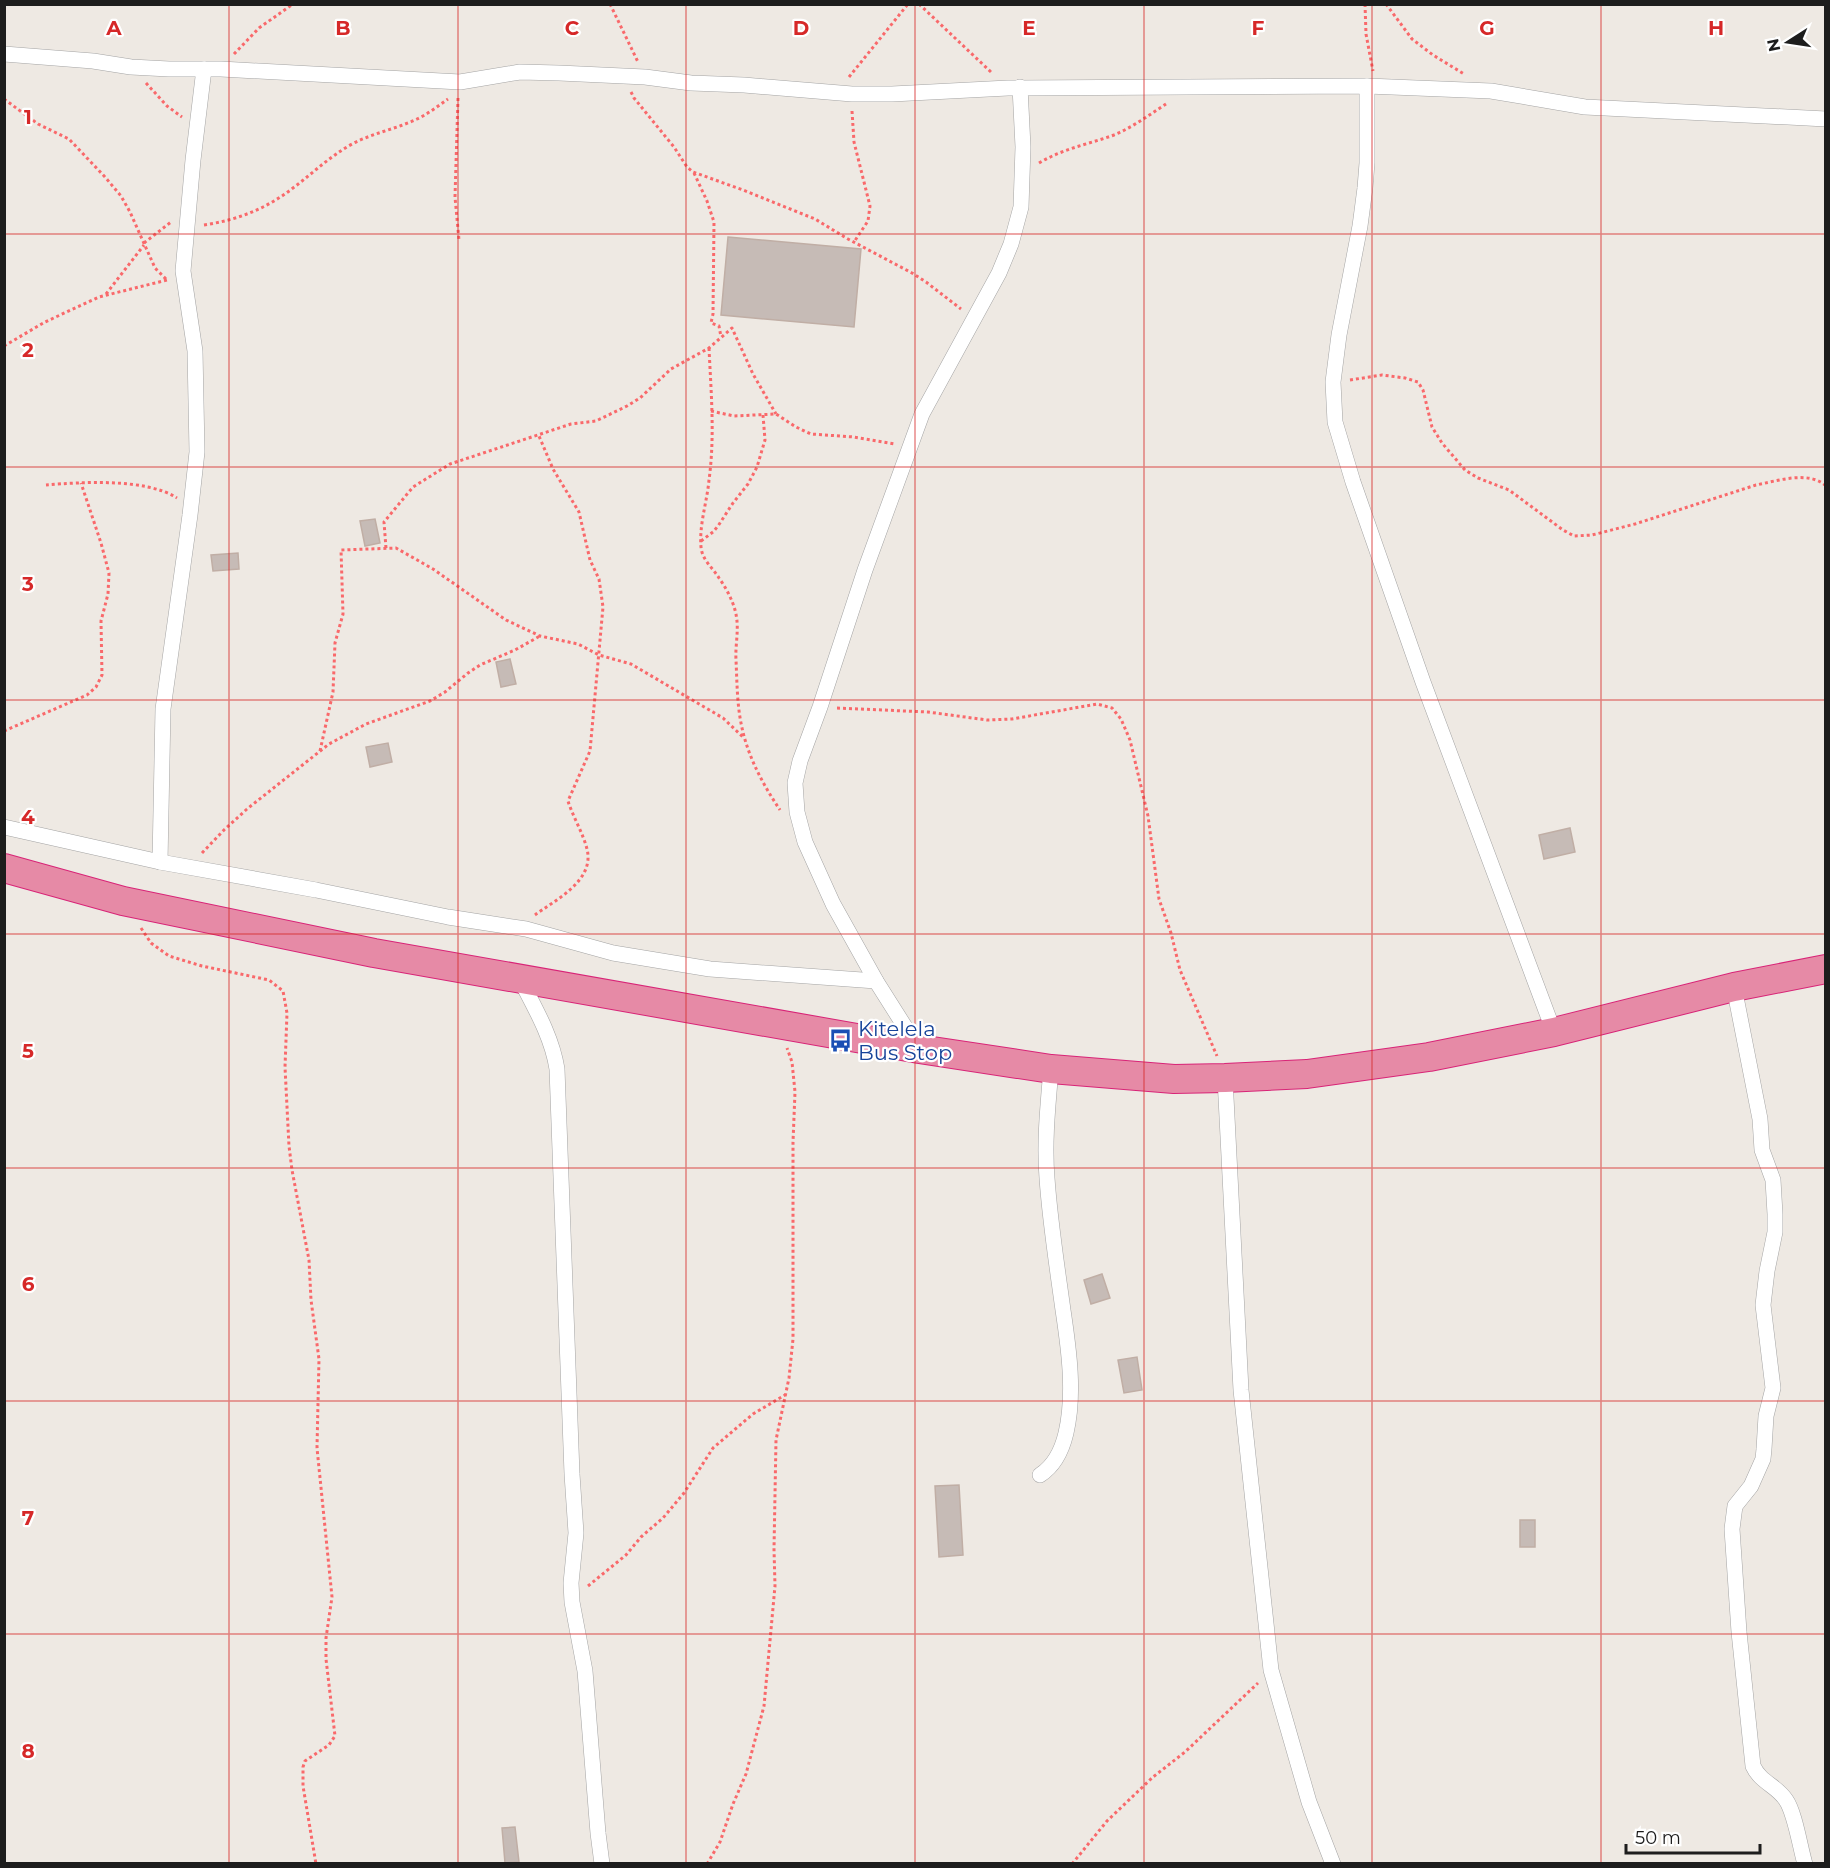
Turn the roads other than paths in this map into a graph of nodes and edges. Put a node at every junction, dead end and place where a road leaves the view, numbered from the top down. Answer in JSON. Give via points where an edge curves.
{"nodes":[{"id":1,"x":4,"y":54,"type":"edge"},
{"id":2,"x":204,"y":69,"type":"junction"},
{"id":3,"x":1371,"y":86,"type":"junction"},
{"id":4,"x":1014,"y":87,"type":"junction"},
{"id":5,"x":1826,"y":118,"type":"edge"},
{"id":6,"x":4,"y":827,"type":"edge"},
{"id":7,"x":160,"y":862,"type":"junction"},
{"id":8,"x":4,"y":868,"type":"edge"},
{"id":9,"x":1826,"y":969,"type":"edge"},
{"id":10,"x":520,"y":979,"type":"junction"},
{"id":11,"x":876,"y":981,"type":"junction"},
{"id":12,"x":1734,"y":987,"type":"junction"},
{"id":13,"x":1554,"y":1032,"type":"junction"},
{"id":14,"x":919,"y":1049,"type":"junction"},
{"id":15,"x":1051,"y":1069,"type":"junction"},
{"id":16,"x":1225,"y":1078,"type":"junction"},
{"id":17,"x":1040,"y":1475,"type":"dead end"},
{"id":18,"x":602,"y":1863,"type":"edge"},
{"id":19,"x":1333,"y":1863,"type":"edge"},
{"id":20,"x":1805,"y":1863,"type":"edge"}],
"edges":[{"from":1,"to":2,"type":"street","via":[[130,67]]},
{"from":2,"to":4,"type":"street","via":[[460,82],[520,72],[629,76],[844,93]]},
{"from":2,"to":7,"type":"street","via":[[183,271],[195,351],[197,452],[163,709]]},
{"from":3,"to":4,"type":"street"},
{"from":3,"to":5,"type":"street","via":[[1491,91],[1585,107]]},
{"from":3,"to":13,"type":"street","via":[[1360,226],[1338,335],[1333,382],[1335,422],[1423,682]]},
{"from":4,"to":11,"type":"street","via":[[1023,147],[1021,207],[1011,244],[922,414],[865,570],[795,783],[805,842],[832,904]]},
{"from":6,"to":7,"type":"street"},
{"from":7,"to":11,"type":"street","via":[[519,927],[613,953],[710,969]]},
{"from":8,"to":10,"type":"highway","via":[[123,901]]},
{"from":9,"to":12,"type":"highway"},
{"from":10,"to":14,"type":"highway"},
{"from":10,"to":18,"type":"street","via":[[549,1037],[557,1070],[576,1533],[572,1602],[585,1671]]},
{"from":11,"to":14,"type":"street"},
{"from":12,"to":13,"type":"highway"},
{"from":12,"to":20,"type":"street","via":[[1760,1119],[1762,1150],[1773,1180],[1775,1214],[1763,1305],[1773,1388],[1763,1458],[1733,1515],[1739,1632],[1754,1766],[1758,1776],[1787,1801]]},
{"from":13,"to":16,"type":"highway","via":[[1430,1057],[1318,1073]]},
{"from":14,"to":15,"type":"highway"},
{"from":15,"to":16,"type":"highway","via":[[1174,1079]]},
{"from":15,"to":17,"type":"street","via":[[1046,1176],[1070,1374],[1066,1434],[1050,1468]]},
{"from":16,"to":19,"type":"street","via":[[1241,1390],[1271,1670],[1309,1802]]}]}
